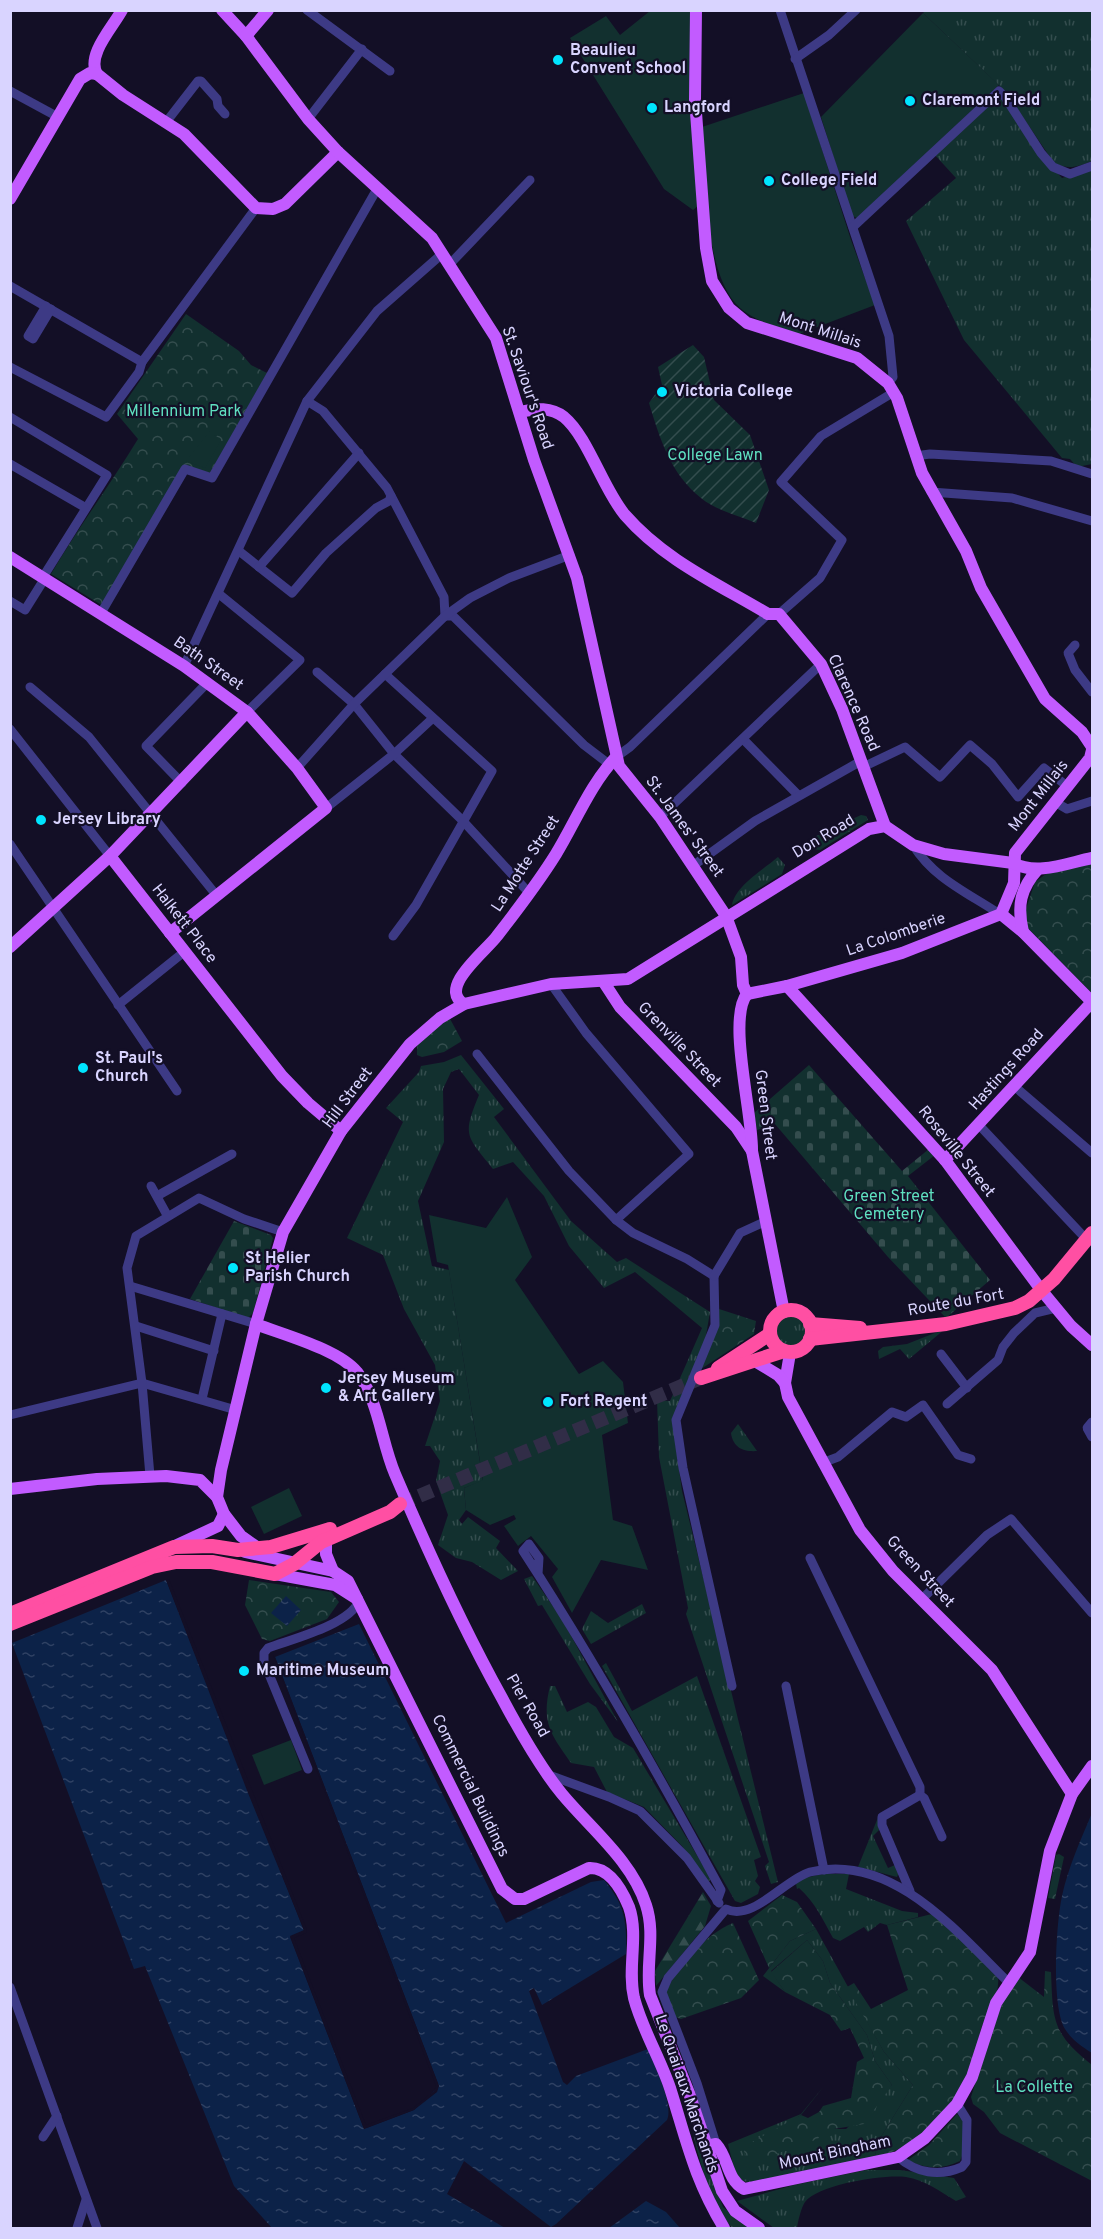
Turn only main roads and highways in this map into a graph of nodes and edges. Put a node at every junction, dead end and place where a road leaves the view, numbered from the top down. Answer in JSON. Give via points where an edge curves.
{"nodes":[{"id":1,"x":122,"y":10,"type":"edge"},
{"id":2,"x":222,"y":10,"type":"edge"},
{"id":3,"x":268,"y":10,"type":"edge"},
{"id":4,"x":696,"y":10,"type":"edge"},
{"id":5,"x":246,"y":36,"type":"junction"},
{"id":6,"x":97,"y":74,"type":"junction"},
{"id":7,"x":338,"y":152,"type":"junction"},
{"id":8,"x":10,"y":199,"type":"edge"},
{"id":9,"x":520,"y":412,"type":"junction"},
{"id":10,"x":10,"y":557,"type":"edge"},
{"id":11,"x":247,"y":712,"type":"junction"},
{"id":12,"x":1092,"y":749,"type":"edge"},
{"id":13,"x":613,"y":760,"type":"junction"},
{"id":14,"x":885,"y":826,"type":"junction"},
{"id":15,"x":110,"y":856,"type":"junction"},
{"id":16,"x":1092,"y":858,"type":"edge"},
{"id":17,"x":1013,"y":863,"type":"junction"},
{"id":18,"x":1038,"y":869,"type":"junction"},
{"id":19,"x":999,"y":915,"type":"junction"},
{"id":20,"x":726,"y":916,"type":"junction"},
{"id":21,"x":1023,"y":932,"type":"junction"},
{"id":22,"x":170,"y":933,"type":"junction"},
{"id":23,"x":10,"y":947,"type":"edge"},
{"id":24,"x":603,"y":981,"type":"junction"},
{"id":25,"x":787,"y":986,"type":"junction"},
{"id":26,"x":747,"y":994,"type":"junction"},
{"id":27,"x":1092,"y":1002,"type":"edge"},
{"id":28,"x":464,"y":1004,"type":"junction"},
{"id":29,"x":751,"y":1119,"type":"junction"},
{"id":30,"x":736,"y":1127,"type":"junction"},
{"id":31,"x":341,"y":1131,"type":"junction"},
{"id":32,"x":752,"y":1151,"type":"junction"},
{"id":33,"x":945,"y":1160,"type":"junction"},
{"id":34,"x":1090,"y":1236,"type":"edge"},
{"id":35,"x":1042,"y":1290,"type":"junction"},
{"id":36,"x":784,"y":1311,"type":"junction"},
{"id":37,"x":256,"y":1324,"type":"junction"},
{"id":38,"x":810,"y":1324,"type":"junction"},
{"id":39,"x":901,"y":1329,"type":"junction"},
{"id":40,"x":770,"y":1334,"type":"junction"},
{"id":41,"x":810,"y":1339,"type":"junction"},
{"id":42,"x":1092,"y":1345,"type":"edge"},
{"id":43,"x":787,"y":1352,"type":"junction"},
{"id":44,"x":755,"y":1361,"type":"junction"},
{"id":45,"x":785,"y":1383,"type":"junction"},
{"id":46,"x":221,"y":1470,"type":"junction"},
{"id":47,"x":203,"y":1482,"type":"junction"},
{"id":48,"x":10,"y":1489,"type":"edge"},
{"id":49,"x":218,"y":1497,"type":"junction"},
{"id":50,"x":224,"y":1514,"type":"junction"},
{"id":51,"x":326,"y":1540,"type":"junction"},
{"id":52,"x":174,"y":1547,"type":"junction"},
{"id":53,"x":265,"y":1548,"type":"junction"},
{"id":54,"x":238,"y":1550,"type":"junction"},
{"id":55,"x":294,"y":1564,"type":"junction"},
{"id":56,"x":333,"y":1571,"type":"junction"},
{"id":57,"x":275,"y":1574,"type":"junction"},
{"id":58,"x":62,"y":1591,"type":"junction"},
{"id":59,"x":76,"y":1598,"type":"junction"},
{"id":60,"x":359,"y":1600,"type":"junction"},
{"id":61,"x":10,"y":1608,"type":"edge"},
{"id":62,"x":10,"y":1614,"type":"edge"},
{"id":63,"x":10,"y":1624,"type":"edge"},
{"id":64,"x":10,"y":1629,"type":"edge"},
{"id":65,"x":1092,"y":1766,"type":"edge"},
{"id":66,"x":1072,"y":1794,"type":"junction"},
{"id":67,"x":601,"y":1869,"type":"joint"},
{"id":68,"x":712,"y":2147,"type":"junction"},
{"id":69,"x":724,"y":2229,"type":"edge"},
{"id":70,"x":759,"y":2229,"type":"edge"}],
"edges":[{"from":1,"to":6,"type":"main road","via":[[95,55]]},
{"from":2,"to":5,"type":"main road","name":"St. Saviour's Road"},
{"from":3,"to":5,"type":"main road"},
{"from":4,"to":12,"type":"main road","name":"Mont Millais","via":[[695,99],[712,281],[729,308],[747,323],[857,358],[891,387],[931,492],[966,551],[981,588],[1041,694],[1082,732]]},
{"from":5,"to":7,"type":"main road","name":"St. Saviour's Road","via":[[308,120]]},
{"from":6,"to":7,"type":"main road","via":[[198,146],[256,207],[273,209],[285,204]]},
{"from":6,"to":8,"type":"main road","via":[[80,79]]},
{"from":7,"to":9,"type":"main road","name":"St. Saviour's Road","via":[[423,229],[443,253],[496,338]]},
{"from":9,"to":13,"type":"main road","name":"St. Saviour's Road","via":[[570,555],[604,690]]},
{"from":9,"to":14,"type":"main road","name":"Clarence Road","via":[[541,409],[563,417],[575,430],[616,502],[637,528],[680,564],[773,614],[821,664]]},
{"from":10,"to":11,"type":"main road","name":"Bath Street","via":[[184,666]]},
{"from":11,"to":15,"type":"main road"},
{"from":11,"to":22,"type":"main road","name":"Bath Street","via":[[297,768],[326,808]]},
{"from":12,"to":17,"type":"main road","name":"Mont Millais","via":[[1090,758],[1015,853]]},
{"from":13,"to":20,"type":"main road","name":"St. James' Street","via":[[660,817]]},
{"from":13,"to":28,"type":"main road","name":"La Motte Street","via":[[530,894],[456,983],[458,1000]]},
{"from":14,"to":17,"type":"main road","via":[[914,845],[944,854]]},
{"from":14,"to":20,"type":"main road","name":"Don Road","via":[[869,829]]},
{"from":15,"to":22,"type":"main road","name":"Halkett Place"},
{"from":15,"to":23,"type":"main road"},
{"from":16,"to":18,"type":"main road"},
{"from":17,"to":18,"type":"main road"},
{"from":17,"to":19,"type":"main road","via":[[1014,883]]},
{"from":18,"to":21,"type":"main road","via":[[1024,887],[1020,900]]},
{"from":19,"to":21,"type":"main road"},
{"from":19,"to":25,"type":"main road","name":"La Colomberie","via":[[902,953]]},
{"from":20,"to":24,"type":"main road","name":"Don Road","via":[[628,979]]},
{"from":20,"to":26,"type":"main road","name":"St. James' Street","via":[[741,957]]},
{"from":21,"to":27,"type":"main road"},
{"from":22,"to":31,"type":"main road","name":"Halkett Place","via":[[282,1076]]},
{"from":24,"to":28,"type":"main road","via":[[551,984]]},
{"from":24,"to":30,"type":"main road","name":"Grenville Street","via":[[620,1007]]},
{"from":25,"to":26,"type":"main road","name":"La Colomberie"},
{"from":25,"to":33,"type":"main road","name":"Roseville Street"},
{"from":26,"to":29,"type":"main road","name":"Green Street","via":[[740,1008],[740,1040]]},
{"from":27,"to":33,"type":"main road","name":"Hastings Road"},
{"from":28,"to":31,"type":"main road","name":"Hill Street","via":[[440,1018],[410,1044]]},
{"from":29,"to":30,"type":"main road"},
{"from":29,"to":32,"type":"main road","name":"Green Street"},
{"from":30,"to":32,"type":"main road","name":"Grenville Street"},
{"from":31,"to":37,"type":"main road","name":"Hill Street","via":[[283,1232]]},
{"from":32,"to":36,"type":"main road","name":"Green Street"},
{"from":33,"to":35,"type":"main road","name":"Roseville Street"},
{"from":34,"to":35,"type":"highway","name":"Route du Fort"},
{"from":35,"to":39,"type":"highway","name":"Route du Fort","via":[[1015,1308],[946,1324]]},
{"from":35,"to":42,"type":"main road","name":"Roseville Street"},
{"from":36,"to":38,"type":"highway","via":[[801,1313]]},
{"from":36,"to":40,"type":"highway","via":[[772,1321]]},
{"from":37,"to":46,"type":"main road","name":"Hill Street"},
{"from":37,"to":68,"type":"main road","name":"Pier Road","via":[[342,1359],[368,1389],[395,1473],[502,1699],[549,1775],[629,1872],[646,1905],[651,1924],[650,1995]]},
{"from":38,"to":39,"type":"highway","name":"Route du Fort"},
{"from":38,"to":41,"type":"highway"},
{"from":39,"to":41,"type":"highway","name":"Route du Fort"},
{"from":40,"to":43,"type":"highway","via":[[773,1344]]},
{"from":40,"to":44,"type":"highway","via":[[701,1378]]},
{"from":41,"to":43,"type":"highway","via":[[803,1349]]},
{"from":43,"to":44,"type":"highway"},
{"from":43,"to":45,"type":"main road","name":"Green Street"},
{"from":44,"to":45,"type":"main road"},
{"from":45,"to":66,"type":"main road","name":"Green Street","via":[[801,1423],[860,1530],[893,1571],[992,1670]]},
{"from":46,"to":47,"type":"main road"},
{"from":46,"to":49,"type":"main road","name":"Hill Street"},
{"from":47,"to":48,"type":"main road","via":[[150,1476]]},
{"from":47,"to":49,"type":"main road"},
{"from":49,"to":50,"type":"main road"},
{"from":50,"to":52,"type":"main road","via":[[218,1526]]},
{"from":50,"to":53,"type":"main road","via":[[242,1536]]},
{"from":51,"to":53,"type":"highway","via":[[400,1504]]},
{"from":51,"to":55,"type":"highway"},
{"from":51,"to":56,"type":"main road","via":[[326,1554]]},
{"from":52,"to":54,"type":"highway"},
{"from":52,"to":58,"type":"highway"},
{"from":53,"to":54,"type":"highway"},
{"from":54,"to":55,"type":"main road"},
{"from":55,"to":56,"type":"main road"},
{"from":55,"to":57,"type":"highway"},
{"from":56,"to":60,"type":"main road","name":"Commercial Buildings","via":[[348,1581]]},
{"from":57,"to":59,"type":"highway","via":[[212,1562],[176,1562]]},
{"from":57,"to":60,"type":"main road","via":[[335,1585]]},
{"from":58,"to":61,"type":"highway"},
{"from":58,"to":62,"type":"highway"},
{"from":59,"to":63,"type":"highway"},
{"from":59,"to":64,"type":"highway"},
{"from":60,"to":67,"type":"main road","name":"Commercial Buildings","via":[[502,1889],[515,1899],[524,1899],[589,1868]]},
{"from":65,"to":66,"type":"main road","name":"Mount Bingham"},
{"from":66,"to":68,"type":"main road","name":"Mount Bingham","via":[[1050,1851],[1030,1952],[996,2003],[972,2077],[957,2104],[925,2138],[898,2157],[744,2189],[733,2181],[721,2149]]},
{"from":67,"to":69,"type":"main road","name":"Le Quai aux Marchands","via":[[613,1879],[629,1908],[634,1943],[634,1999],[669,2086],[694,2169]]},
{"from":68,"to":70,"type":"main road","via":[[711,2164],[727,2202]]}]}
